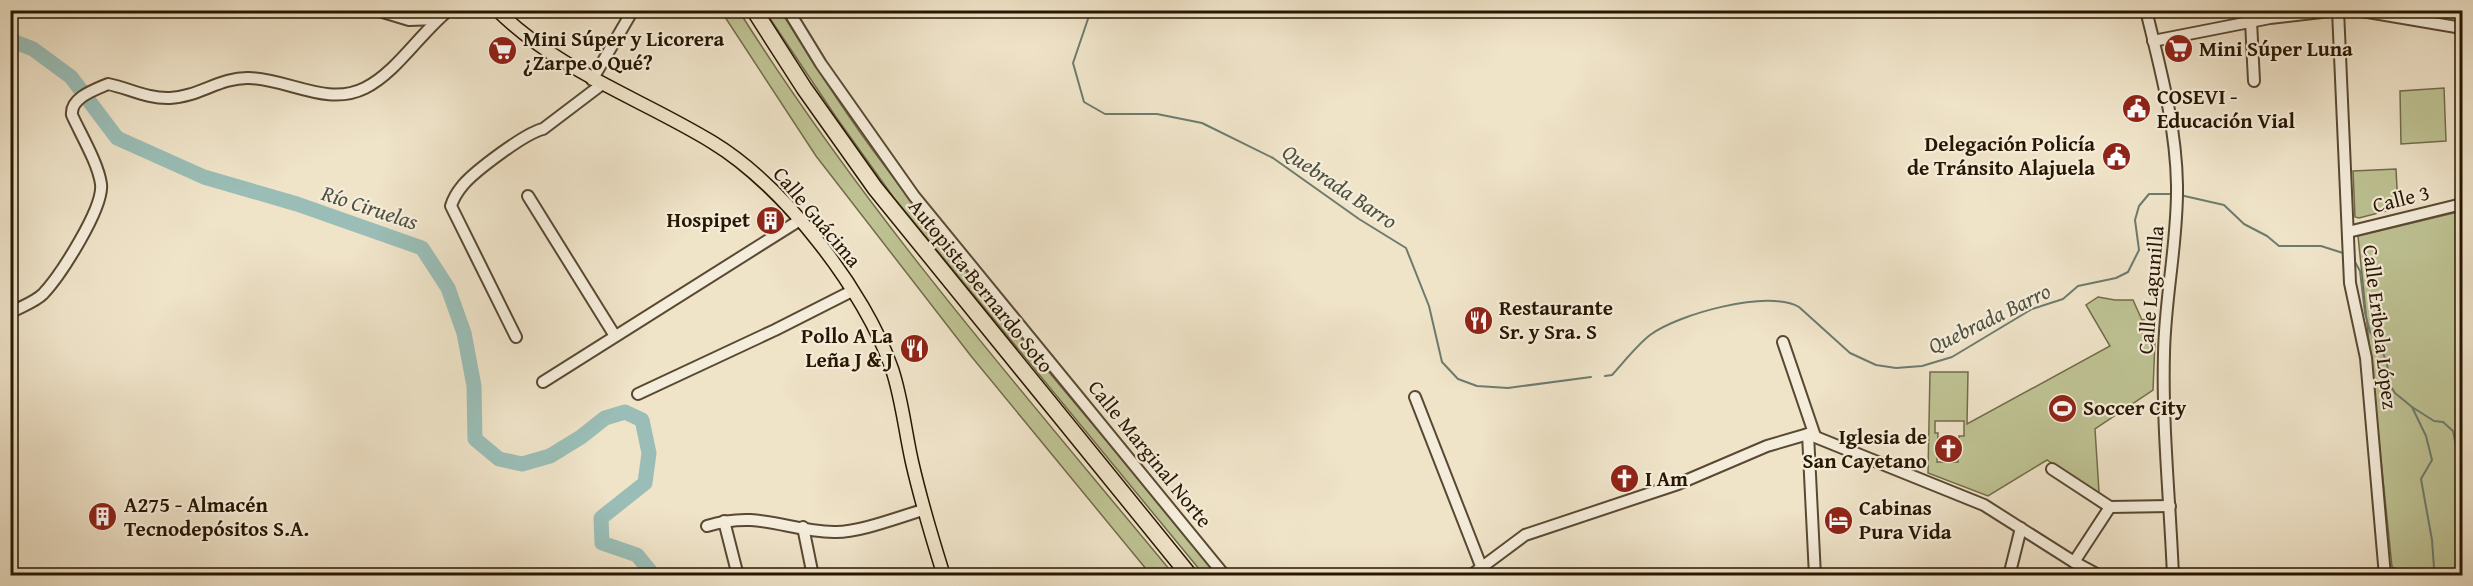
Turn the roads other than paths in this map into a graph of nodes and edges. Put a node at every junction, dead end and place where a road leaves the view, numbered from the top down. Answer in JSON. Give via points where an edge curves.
{"nodes":[{"id":1,"x":376,"y":10,"type":"edge"},
{"id":2,"x":449,"y":10,"type":"edge"},
{"id":3,"x":497,"y":10,"type":"edge"},
{"id":4,"x":633,"y":10,"type":"edge"},
{"id":5,"x":754,"y":10,"type":"edge"},
{"id":6,"x":788,"y":10,"type":"edge"},
{"id":7,"x":2146,"y":10,"type":"edge"},
{"id":8,"x":2339,"y":10,"type":"edge"},
{"id":9,"x":2356,"y":10,"type":"edge"},
{"id":10,"x":438,"y":19,"type":"junction"},
{"id":11,"x":2251,"y":21,"type":"junction"},
{"id":12,"x":2463,"y":28,"type":"edge"},
{"id":13,"x":2153,"y":41,"type":"junction"},
{"id":14,"x":2254,"y":81,"type":"dead end"},
{"id":15,"x":600,"y":84,"type":"junction"},
{"id":16,"x":528,"y":196,"type":"dead end"},
{"id":17,"x":2463,"y":204,"type":"edge"},
{"id":18,"x":800,"y":220,"type":"junction"},
{"id":19,"x":2348,"y":232,"type":"junction"},
{"id":20,"x":852,"y":291,"type":"junction"},
{"id":21,"x":10,"y":312,"type":"edge"},
{"id":22,"x":615,"y":336,"type":"junction"},
{"id":23,"x":516,"y":337,"type":"dead end"},
{"id":24,"x":1783,"y":342,"type":"dead end"},
{"id":25,"x":543,"y":382,"type":"dead end"},
{"id":26,"x":638,"y":394,"type":"dead end"},
{"id":27,"x":1415,"y":398,"type":"dead end"},
{"id":28,"x":1812,"y":435,"type":"junction"},
{"id":29,"x":2052,"y":469,"type":"dead end"},
{"id":30,"x":2170,"y":506,"type":"junction"},
{"id":31,"x":2110,"y":507,"type":"junction"},
{"id":32,"x":923,"y":510,"type":"junction"},
{"id":33,"x":724,"y":521,"type":"junction"},
{"id":34,"x":707,"y":526,"type":"dead end"},
{"id":35,"x":803,"y":527,"type":"junction"},
{"id":36,"x":2021,"y":528,"type":"junction"},
{"id":37,"x":2074,"y":562,"type":"junction"},
{"id":38,"x":1481,"y":567,"type":"junction"},
{"id":39,"x":738,"y":576,"type":"edge"},
{"id":40,"x":813,"y":576,"type":"edge"},
{"id":41,"x":944,"y":576,"type":"edge"},
{"id":42,"x":1190,"y":576,"type":"edge"},
{"id":43,"x":1225,"y":576,"type":"edge"},
{"id":44,"x":1470,"y":576,"type":"edge"},
{"id":45,"x":1815,"y":576,"type":"edge"},
{"id":46,"x":2009,"y":576,"type":"edge"},
{"id":47,"x":2100,"y":576,"type":"edge"},
{"id":48,"x":2173,"y":576,"type":"edge"},
{"id":49,"x":2385,"y":576,"type":"edge"}],
"edges":[{"from":1,"to":10,"type":"street","via":[[409,20]]},
{"from":2,"to":10,"type":"street"},
{"from":3,"to":15,"type":"main road","name":"Calle Guácima","via":[[546,52]]},
{"from":4,"to":15,"type":"street"},
{"from":5,"to":42,"type":"highway","name":"Autopista Bernardo Soto","via":[[875,188]]},
{"from":6,"to":43,"type":"street","name":"Calle Marginal Norte","via":[[914,196]]},
{"from":7,"to":13,"type":"street","name":"Calle Lagunilla"},
{"from":8,"to":11,"type":"street"},
{"from":8,"to":19,"type":"street","name":"Calle Eribela López"},
{"from":9,"to":12,"type":"street"},
{"from":10,"to":21,"type":"street","via":[[383,75],[367,88],[346,96],[249,78],[169,99],[108,84],[75,102],[72,115],[101,186],[97,207],[42,295]]},
{"from":11,"to":13,"type":"street"},
{"from":11,"to":14,"type":"street"},
{"from":13,"to":30,"type":"street","name":"Calle Lagunilla","via":[[2174,142],[2177,190],[2163,395]]},
{"from":15,"to":18,"type":"main road","name":"Calle Guácima","via":[[682,124],[733,155]]},
{"from":15,"to":23,"type":"street","via":[[543,129],[531,132],[478,172],[463,185],[451,206]]},
{"from":16,"to":22,"type":"street"},
{"from":17,"to":19,"type":"street","name":"Calle 3"},
{"from":18,"to":20,"type":"main road","name":"Calle Guácima"},
{"from":18,"to":22,"type":"street"},
{"from":19,"to":49,"type":"street","name":"Calle Eribela López","via":[[2350,283],[2366,358]]},
{"from":20,"to":26,"type":"street"},
{"from":20,"to":32,"type":"main road","name":"Calle Guácima","via":[[892,369]]},
{"from":22,"to":25,"type":"street"},
{"from":24,"to":28,"type":"street"},
{"from":27,"to":38,"type":"street"},
{"from":28,"to":36,"type":"street","via":[[1952,490]]},
{"from":28,"to":38,"type":"street","via":[[1767,446],[1678,484],[1525,535]]},
{"from":28,"to":45,"type":"street"},
{"from":29,"to":31,"type":"street"},
{"from":30,"to":31,"type":"street"},
{"from":30,"to":48,"type":"street","name":"Calle Lagunilla"},
{"from":31,"to":37,"type":"street"},
{"from":32,"to":35,"type":"street","via":[[850,531]]},
{"from":32,"to":41,"type":"main road","name":"Calle Guácima"},
{"from":33,"to":34,"type":"street"},
{"from":33,"to":35,"type":"street","via":[[768,520]]},
{"from":33,"to":39,"type":"street"},
{"from":35,"to":40,"type":"street"},
{"from":36,"to":37,"type":"street"},
{"from":36,"to":46,"type":"street"},
{"from":37,"to":47,"type":"street"},
{"from":38,"to":44,"type":"street"}]}
